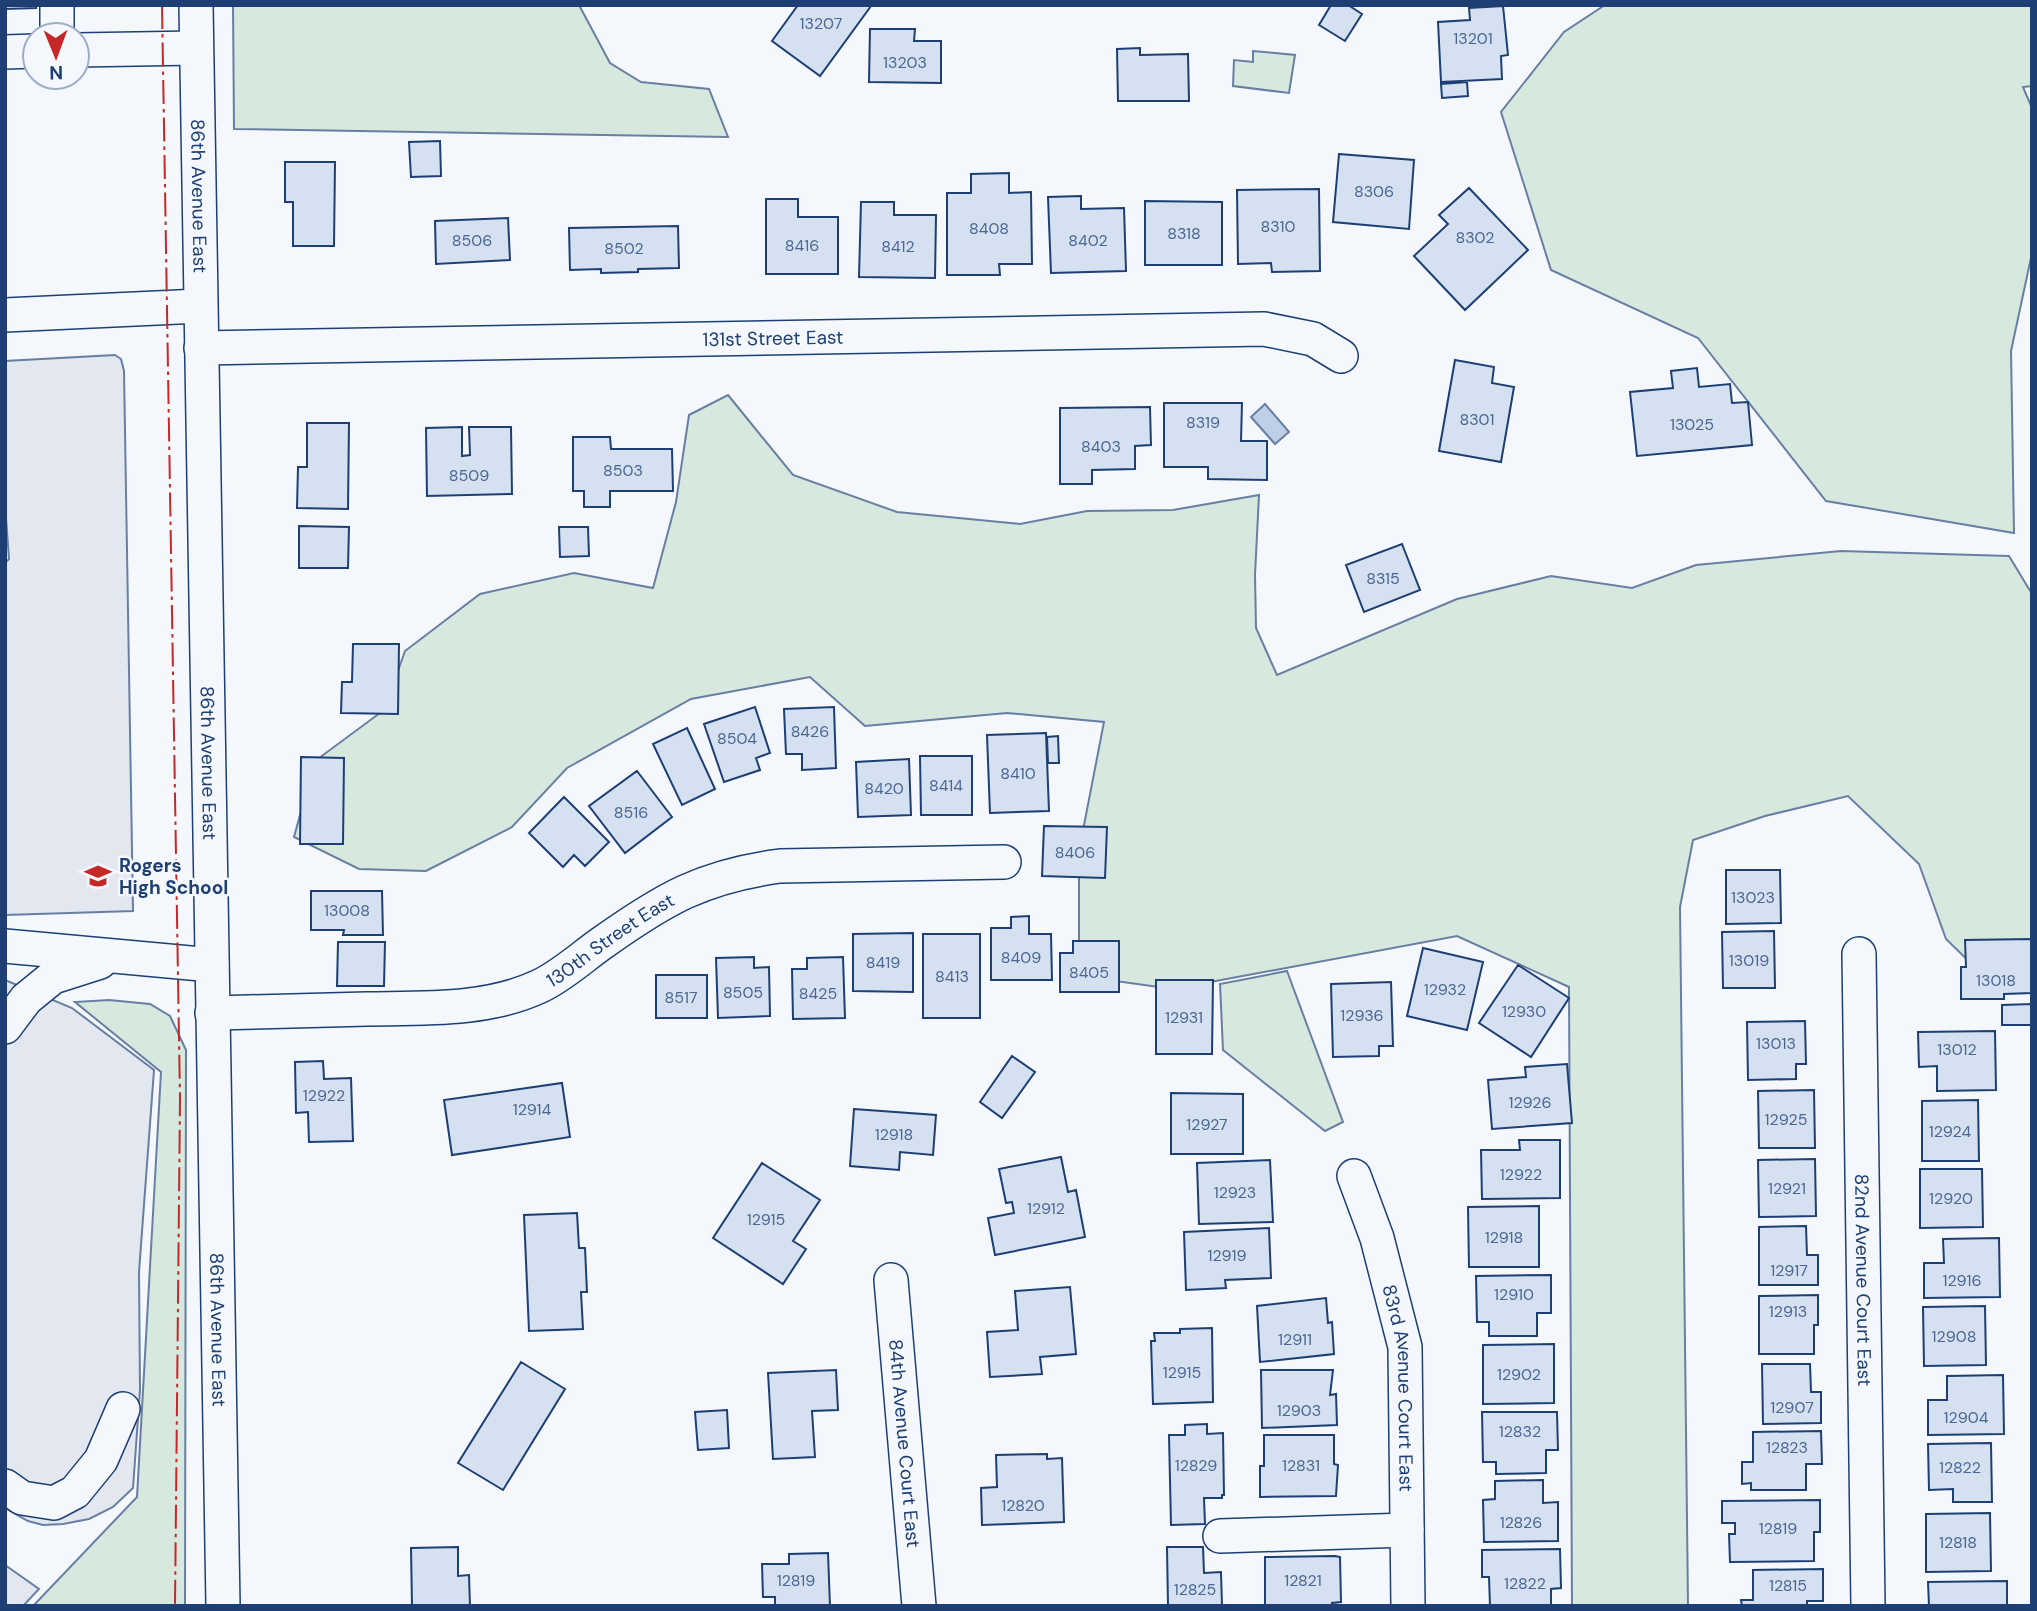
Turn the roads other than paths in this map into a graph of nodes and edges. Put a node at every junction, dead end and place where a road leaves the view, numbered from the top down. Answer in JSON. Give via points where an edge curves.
{"nodes":[{"id":1,"x":196,"y":5,"type":"edge"},
{"id":2,"x":195,"y":48,"type":"junction"},
{"id":3,"x":91,"y":50,"type":"edge"},
{"id":4,"x":200,"y":306,"type":"junction"},
{"id":5,"x":5,"y":315,"type":"edge"},
{"id":6,"x":201,"y":348,"type":"junction"},
{"id":7,"x":1341,"y":356,"type":"dead end"},
{"id":8,"x":1004,"y":862,"type":"dead end"},
{"id":9,"x":5,"y":946,"type":"edge"},
{"id":10,"x":1859,"y":954,"type":"dead end"},
{"id":11,"x":116,"y":957,"type":"junction"},
{"id":12,"x":212,"y":965,"type":"junction"},
{"id":13,"x":212,"y":1013,"type":"junction"},
{"id":14,"x":5,"y":1027,"type":"edge"},
{"id":15,"x":1354,"y":1176,"type":"dead end"},
{"id":16,"x":891,"y":1280,"type":"dead end"},
{"id":17,"x":122,"y":1409,"type":"dead end"},
{"id":18,"x":5,"y":1486,"type":"edge"},
{"id":19,"x":1407,"y":1530,"type":"junction"},
{"id":20,"x":1220,"y":1536,"type":"dead end"},
{"id":21,"x":223,"y":1606,"type":"edge"},
{"id":22,"x":919,"y":1606,"type":"edge"},
{"id":23,"x":1408,"y":1606,"type":"edge"},
{"id":24,"x":1868,"y":1606,"type":"edge"}],
"edges":[{"from":1,"to":2,"type":"street","name":"86th Avenue East"},
{"from":2,"to":3,"type":"street"},
{"from":2,"to":4,"type":"street","name":"86th Avenue East"},
{"from":4,"to":5,"type":"street"},
{"from":4,"to":6,"type":"street","name":"86th Avenue East"},
{"from":6,"to":7,"type":"street","name":"131st Street East","via":[[1264,329],[1313,340]]},
{"from":6,"to":12,"type":"street","name":"86th Avenue East"},
{"from":8,"to":13,"type":"street","name":"130th Street East","via":[[780,866],[743,871],[709,880],[671,898],[566,971],[507,997],[451,1007]]},
{"from":9,"to":11,"type":"street"},
{"from":10,"to":24,"type":"street","name":"82nd Avenue Court East"},
{"from":11,"to":12,"type":"street"},
{"from":11,"to":14,"type":"street","via":[[54,976],[26,999]]},
{"from":12,"to":13,"type":"street","name":"86th Avenue East"},
{"from":13,"to":21,"type":"street","name":"86th Avenue East"},
{"from":15,"to":19,"type":"street","name":"83rd Avenue Court East","via":[[1377,1238],[1405,1347]]},
{"from":16,"to":22,"type":"street","name":"84th Avenue Court East"},
{"from":17,"to":18,"type":"street","via":[[100,1460],[75,1492],[54,1503],[22,1499]]},
{"from":19,"to":20,"type":"street"},
{"from":19,"to":23,"type":"street","name":"83rd Avenue Court East"}]}
